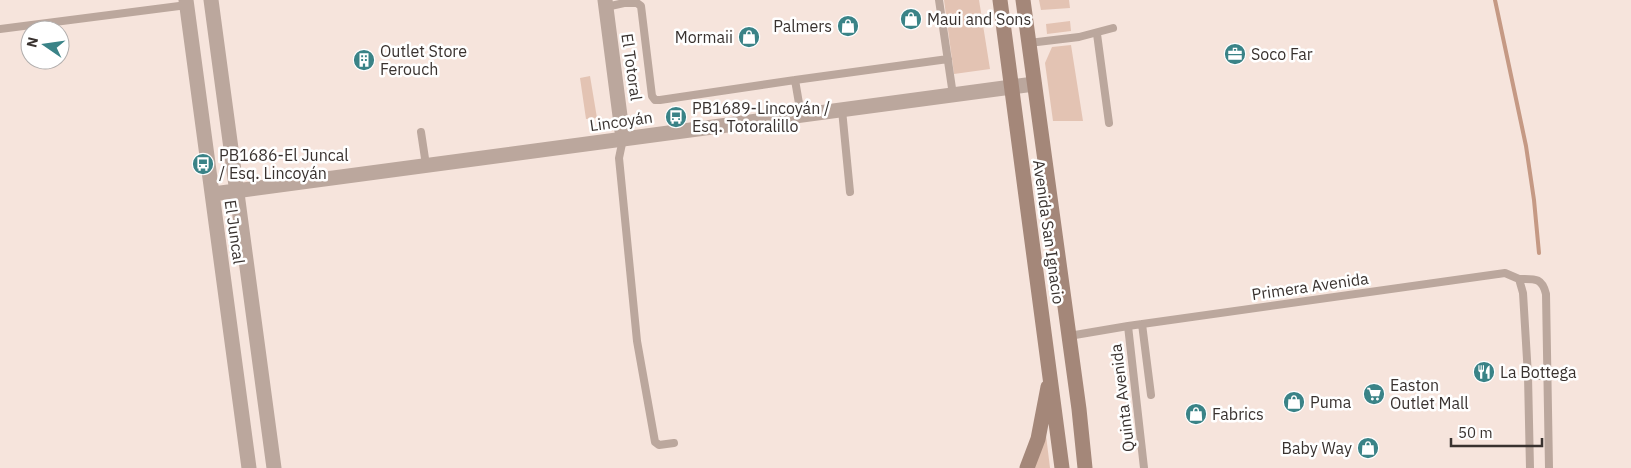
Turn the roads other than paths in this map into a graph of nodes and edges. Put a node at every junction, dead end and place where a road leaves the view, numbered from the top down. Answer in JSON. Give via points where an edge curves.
{"nodes":[{"id":1,"x":211,"y":0,"type":"edge"},
{"id":2,"x":939,"y":0,"type":"edge"},
{"id":3,"x":1000,"y":0,"type":"edge"},
{"id":4,"x":1007,"y":0,"type":"edge"},
{"id":5,"x":1014,"y":0,"type":"edge"},
{"id":6,"x":1024,"y":0,"type":"edge"},
{"id":7,"x":187,"y":2,"type":"edge"},
{"id":8,"x":606,"y":3,"type":"edge"},
{"id":9,"x":1114,"y":28,"type":"dead end"},
{"id":10,"x":0,"y":29,"type":"edge"},
{"id":11,"x":1097,"y":34,"type":"junction"},
{"id":12,"x":1029,"y":43,"type":"junction"},
{"id":13,"x":948,"y":59,"type":"junction"},
{"id":14,"x":795,"y":80,"type":"junction"},
{"id":15,"x":1034,"y":84,"type":"junction"},
{"id":16,"x":1012,"y":87,"type":"junction"},
{"id":17,"x":953,"y":95,"type":"junction"},
{"id":18,"x":842,"y":110,"type":"junction"},
{"id":19,"x":802,"y":115,"type":"junction"},
{"id":20,"x":1109,"y":124,"type":"dead end"},
{"id":21,"x":421,"y":132,"type":"dead end"},
{"id":22,"x":623,"y":139,"type":"junction"},
{"id":23,"x":426,"y":165,"type":"junction"},
{"id":24,"x":236,"y":190,"type":"junction"},
{"id":25,"x":850,"y":192,"type":"dead end"},
{"id":26,"x":212,"y":194,"type":"junction"},
{"id":27,"x":1519,"y":279,"type":"junction"},
{"id":28,"x":1142,"y":324,"type":"junction"},
{"id":29,"x":1128,"y":326,"type":"junction"},
{"id":30,"x":1069,"y":336,"type":"junction"},
{"id":31,"x":1050,"y":376,"type":"junction"},
{"id":32,"x":1528,"y":376,"type":"junction"},
{"id":33,"x":1548,"y":376,"type":"junction"},
{"id":34,"x":1151,"y":396,"type":"dead end"},
{"id":35,"x":1079,"y":409,"type":"junction"},
{"id":36,"x":1055,"y":411,"type":"junction"},
{"id":37,"x":674,"y":443,"type":"dead end"},
{"id":38,"x":1084,"y":448,"type":"junction"},
{"id":39,"x":249,"y":468,"type":"edge"},
{"id":40,"x":274,"y":468,"type":"edge"},
{"id":41,"x":1027,"y":468,"type":"edge"},
{"id":42,"x":1062,"y":468,"type":"edge"},
{"id":43,"x":1085,"y":468,"type":"edge"},
{"id":44,"x":1092,"y":468,"type":"edge"},
{"id":45,"x":1144,"y":468,"type":"edge"},
{"id":46,"x":1530,"y":468,"type":"edge"},
{"id":47,"x":1549,"y":468,"type":"edge"}],
"edges":[{"from":1,"to":24,"type":"street","name":"El Juncal"},
{"from":2,"to":13,"type":"lane"},
{"from":3,"to":16,"type":"main road","name":"Avenida San Ignacio"},
{"from":4,"to":5,"type":"main road"},
{"from":6,"to":12,"type":"main road","name":"Avenida San Ignacio"},
{"from":7,"to":10,"type":"lane"},
{"from":7,"to":26,"type":"street","name":"El Juncal"},
{"from":8,"to":14,"type":"lane","via":[[637,2],[641,6],[655,100]]},
{"from":8,"to":22,"type":"street","name":"El Totoral"},
{"from":9,"to":11,"type":"lane"},
{"from":11,"to":12,"type":"lane"},
{"from":11,"to":20,"type":"lane"},
{"from":12,"to":15,"type":"main road","name":"Avenida San Ignacio"},
{"from":13,"to":14,"type":"lane"},
{"from":13,"to":17,"type":"lane"},
{"from":14,"to":19,"type":"lane"},
{"from":15,"to":16,"type":"street","name":"Lincoyán"},
{"from":15,"to":30,"type":"main road","name":"Avenida San Ignacio"},
{"from":16,"to":17,"type":"street","name":"Lincoyán"},
{"from":16,"to":31,"type":"main road","name":"Avenida San Ignacio"},
{"from":17,"to":18,"type":"street","name":"Lincoyán"},
{"from":18,"to":19,"type":"street","name":"Lincoyán"},
{"from":18,"to":25,"type":"lane"},
{"from":19,"to":22,"type":"street","name":"Lincoyán"},
{"from":21,"to":23,"type":"lane"},
{"from":22,"to":23,"type":"street","name":"Lincoyán"},
{"from":22,"to":37,"type":"lane","via":[[619,158],[637,342],[656,442],[659,445]]},
{"from":23,"to":24,"type":"street","name":"Lincoyán"},
{"from":24,"to":26,"type":"street","name":"Lincoyán"},
{"from":24,"to":40,"type":"street","name":"El Juncal"},
{"from":26,"to":39,"type":"street","name":"El Juncal"},
{"from":27,"to":28,"type":"lane","name":"Primera Avenida","via":[[1496,273]]},
{"from":27,"to":32,"type":"lane","via":[[1523,293]]},
{"from":27,"to":33,"type":"lane","via":[[1538,280],[1544,285]]},
{"from":28,"to":29,"type":"lane","name":"Primera Avenida"},
{"from":28,"to":34,"type":"lane"},
{"from":29,"to":30,"type":"lane","name":"Primera Avenida"},
{"from":29,"to":45,"type":"lane","name":"Quinta Avenida"},
{"from":30,"to":35,"type":"main road","name":"Avenida San Ignacio"},
{"from":31,"to":36,"type":"main road","name":"Avenida San Ignacio"},
{"from":31,"to":41,"type":"main road","via":[[1038,439]]},
{"from":32,"to":33,"type":"lane"},
{"from":32,"to":46,"type":"lane"},
{"from":33,"to":47,"type":"lane"},
{"from":35,"to":36,"type":"main road","via":[[1067,416]]},
{"from":35,"to":38,"type":"main road","name":"Avenida San Ignacio"},
{"from":36,"to":42,"type":"main road","name":"Avenida San Ignacio"},
{"from":38,"to":43,"type":"main road","name":"Avenida San Ignacio"},
{"from":38,"to":44,"type":"main road"}]}
